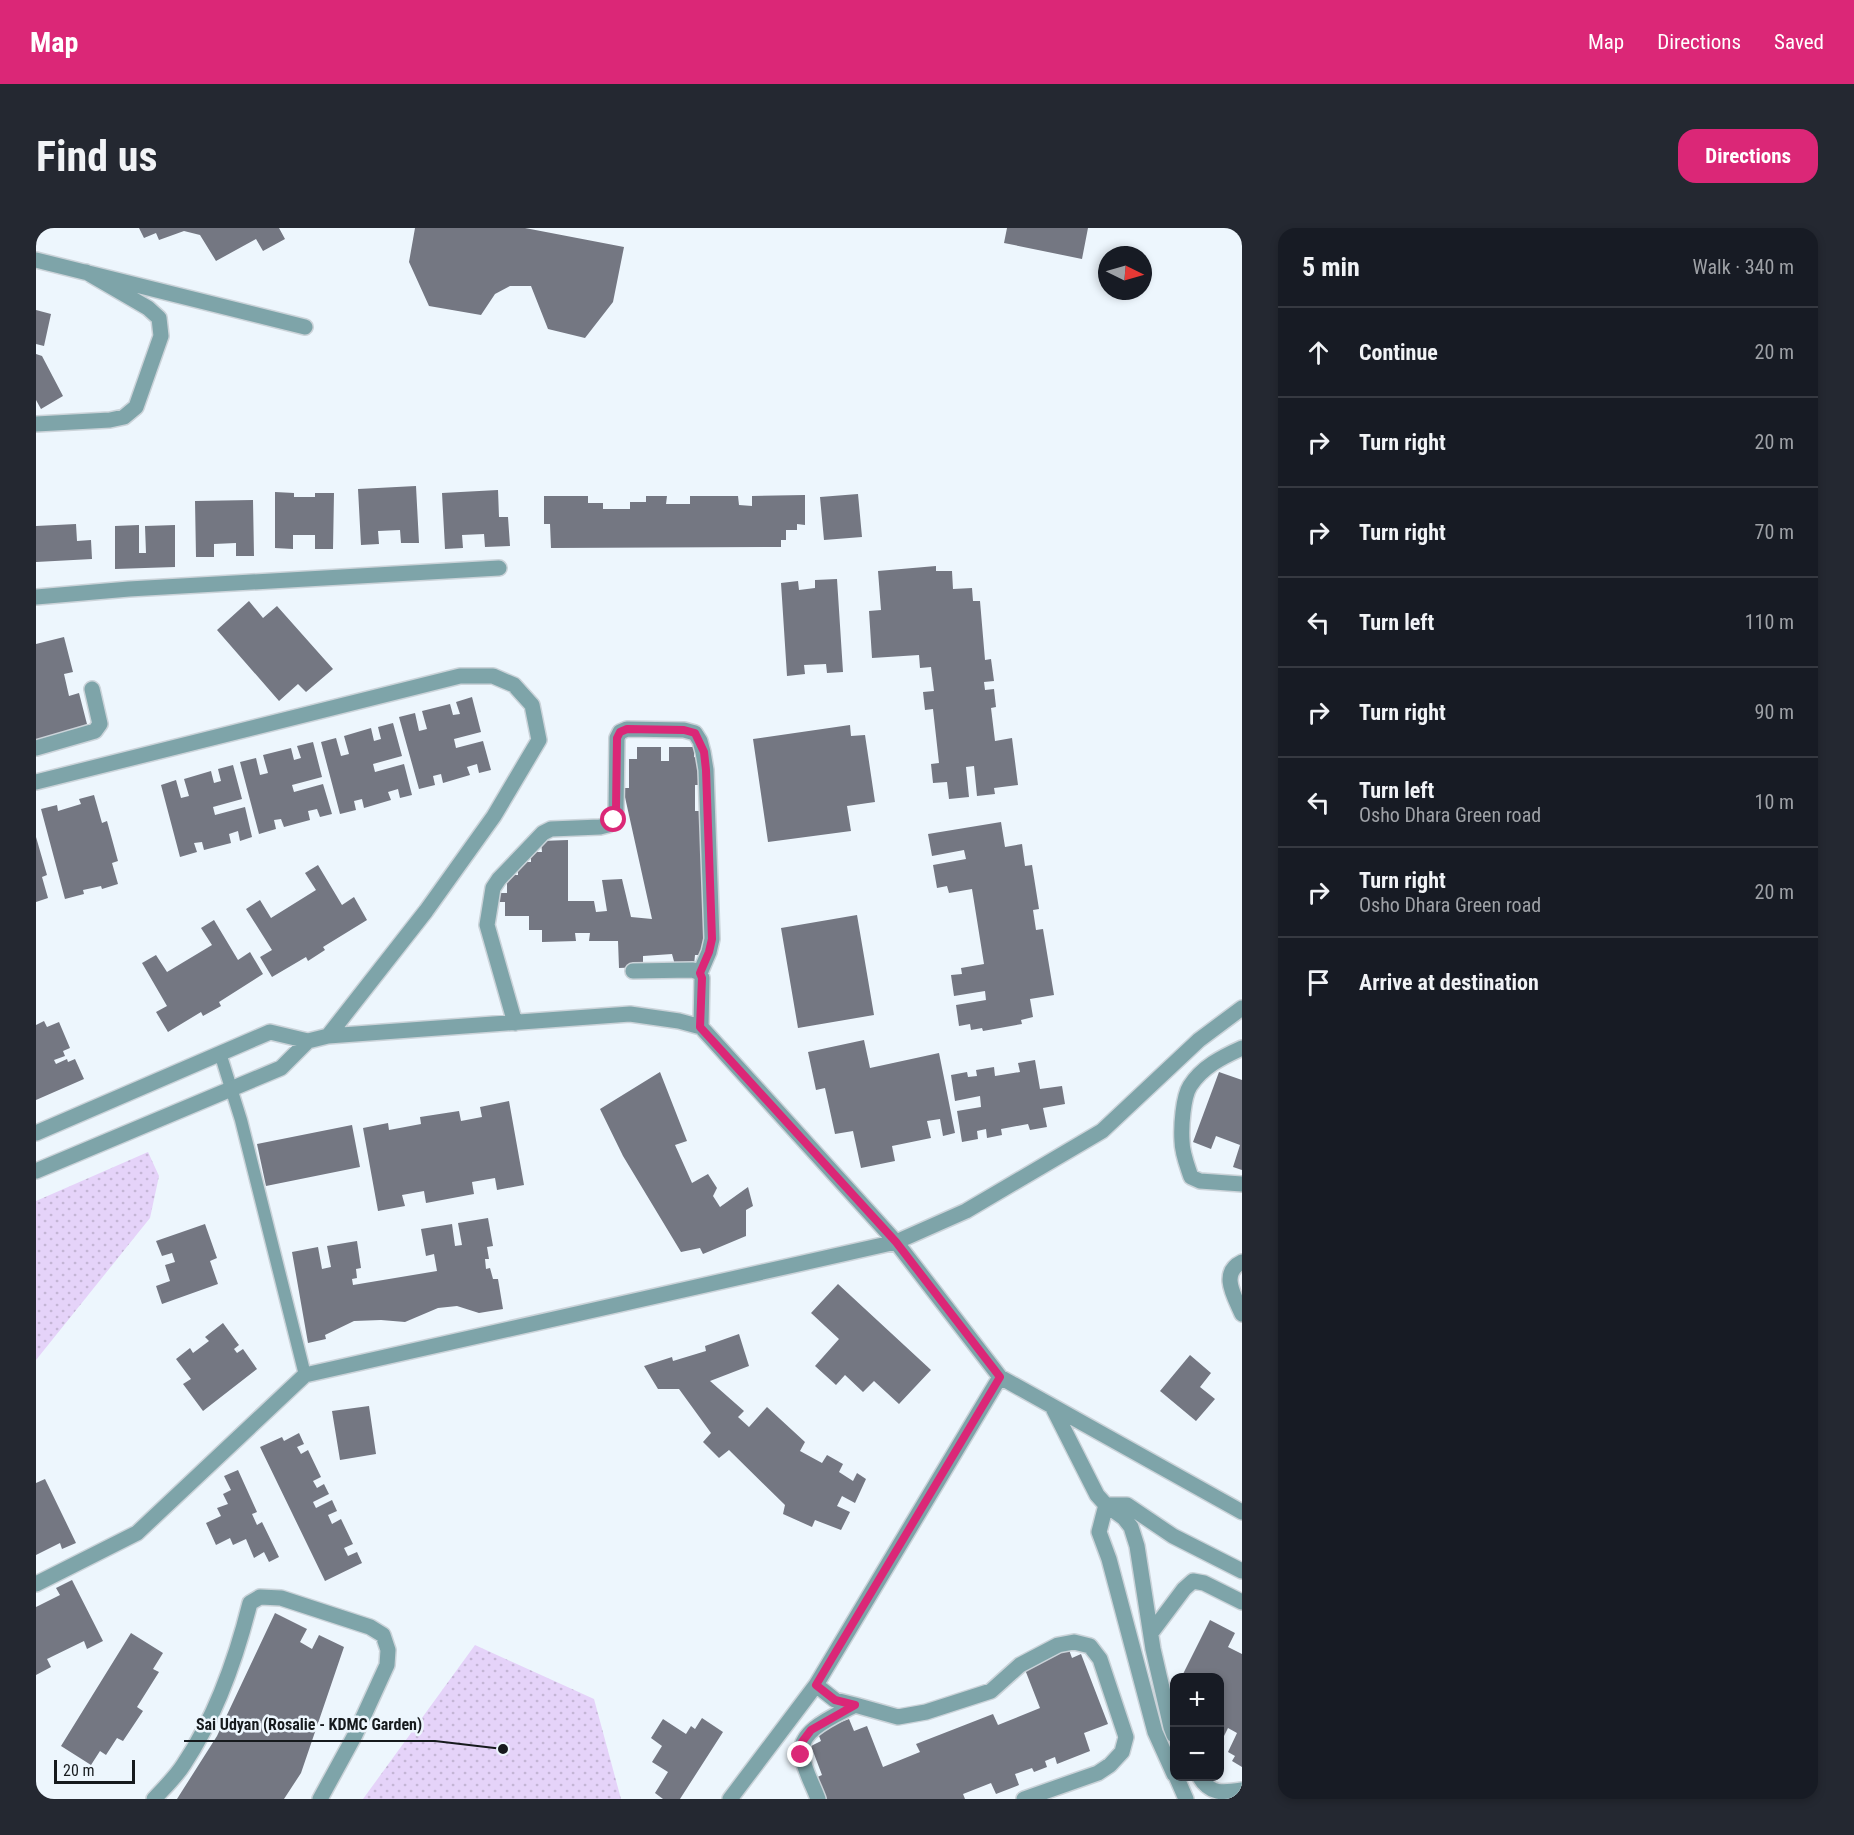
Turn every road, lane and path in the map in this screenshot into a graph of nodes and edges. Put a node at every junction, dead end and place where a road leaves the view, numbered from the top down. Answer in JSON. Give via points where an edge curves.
{"nodes":[{"id":1,"x":36,"y":260,"type":"edge"},
{"id":2,"x":86,"y":272,"type":"junction"},
{"id":3,"x":305,"y":327,"type":"dead end"},
{"id":4,"x":36,"y":424,"type":"edge"},
{"id":5,"x":499,"y":568,"type":"dead end"},
{"id":6,"x":36,"y":597,"type":"edge"},
{"id":7,"x":92,"y":689,"type":"dead end"},
{"id":8,"x":36,"y":748,"type":"edge"},
{"id":9,"x":36,"y":782,"type":"edge"},
{"id":10,"x":633,"y":971,"type":"dead end"},
{"id":11,"x":700,"y":973,"type":"junction"},
{"id":12,"x":1242,"y":1008,"type":"edge"},
{"id":13,"x":515,"y":1023,"type":"junction"},
{"id":14,"x":700,"y":1027,"type":"junction"},
{"id":15,"x":328,"y":1036,"type":"junction"},
{"id":16,"x":308,"y":1041,"type":"junction"},
{"id":17,"x":1242,"y":1048,"type":"edge"},
{"id":18,"x":220,"y":1053,"type":"junction"},
{"id":19,"x":232,"y":1087,"type":"junction"},
{"id":20,"x":36,"y":1133,"type":"edge"},
{"id":21,"x":36,"y":1172,"type":"edge"},
{"id":22,"x":1242,"y":1184,"type":"edge"},
{"id":23,"x":896,"y":1242,"type":"junction"},
{"id":24,"x":1242,"y":1262,"type":"edge"},
{"id":25,"x":1242,"y":1314,"type":"edge"},
{"id":26,"x":305,"y":1375,"type":"junction"},
{"id":27,"x":1000,"y":1377,"type":"junction"},
{"id":28,"x":1052,"y":1406,"type":"junction"},
{"id":29,"x":1106,"y":1504,"type":"junction"},
{"id":30,"x":1242,"y":1512,"type":"edge"},
{"id":31,"x":1242,"y":1571,"type":"edge"},
{"id":32,"x":36,"y":1584,"type":"edge"},
{"id":33,"x":1242,"y":1602,"type":"edge"},
{"id":34,"x":1150,"y":1633,"type":"junction"},
{"id":35,"x":816,"y":1685,"type":"junction"},
{"id":36,"x":855,"y":1705,"type":"junction"},
{"id":37,"x":1171,"y":1727,"type":"edge"},
{"id":38,"x":1170,"y":1764,"type":"edge"},
{"id":39,"x":1178,"y":1781,"type":"edge"},
{"id":40,"x":1202,"y":1781,"type":"edge"},
{"id":41,"x":1242,"y":1790,"type":"edge"},
{"id":42,"x":1220,"y":1796,"type":"edge"},
{"id":43,"x":154,"y":1799,"type":"edge"},
{"id":44,"x":320,"y":1799,"type":"edge"},
{"id":45,"x":730,"y":1799,"type":"edge"},
{"id":46,"x":818,"y":1799,"type":"edge"},
{"id":47,"x":1024,"y":1799,"type":"edge"},
{"id":48,"x":1186,"y":1799,"type":"edge"}],
"edges":[{"from":1,"to":2,"type":"street"},
{"from":2,"to":3,"type":"street"},
{"from":2,"to":4,"type":"street","via":[[148,308],[159,318],[161,336],[136,407],[124,417]]},
{"from":5,"to":6,"type":"street"},
{"from":7,"to":8,"type":"street","via":[[100,724],[95,731]]},
{"from":9,"to":15,"type":"street","via":[[460,676],[493,676],[514,685],[532,705],[539,740],[494,816]]},
{"from":10,"to":11,"type":"street"},
{"from":11,"to":13,"type":"street","via":[[712,939],[704,752],[695,733],[627,729],[617,738],[614,820],[600,827],[551,829],[543,833],[494,888],[487,925]]},
{"from":11,"to":14,"type":"street"},
{"from":12,"to":23,"type":"street","via":[[1199,1040],[1102,1131],[966,1211]]},
{"from":13,"to":14,"type":"street","via":[[630,1014]]},
{"from":13,"to":15,"type":"street"},
{"from":14,"to":23,"type":"street"},
{"from":15,"to":16,"type":"street"},
{"from":16,"to":18,"type":"street","via":[[270,1032]]},
{"from":16,"to":19,"type":"street","via":[[281,1068]]},
{"from":17,"to":22,"type":"street","via":[[1221,1057],[1188,1088],[1182,1140],[1191,1177]]},
{"from":18,"to":19,"type":"lane"},
{"from":18,"to":20,"type":"street"},
{"from":19,"to":21,"type":"street"},
{"from":19,"to":26,"type":"lane"},
{"from":23,"to":26,"type":"street"},
{"from":23,"to":27,"type":"street"},
{"from":24,"to":25,"type":"street","via":[[1229,1278]]},
{"from":26,"to":32,"type":"street","via":[[137,1533]]},
{"from":27,"to":28,"type":"street"},
{"from":27,"to":35,"type":"street"},
{"from":28,"to":29,"type":"street"},
{"from":28,"to":30,"type":"street"},
{"from":29,"to":31,"type":"street","via":[[1127,1505],[1173,1536]]},
{"from":29,"to":34,"type":"street","via":[[1131,1527]]},
{"from":29,"to":38,"type":"street","via":[[1099,1532],[1155,1732]]},
{"from":33,"to":34,"type":"street","via":[[1193,1581]]},
{"from":34,"to":37,"type":"street"},
{"from":35,"to":36,"type":"street","via":[[835,1700]]},
{"from":35,"to":45,"type":"street"},
{"from":36,"to":46,"type":"street","via":[[811,1730],[802,1742],[801,1755]]},
{"from":36,"to":47,"type":"street","via":[[898,1717],[926,1712],[991,1691],[1020,1665],[1058,1645],[1074,1642],[1090,1646],[1100,1659],[1126,1737],[1122,1752],[1098,1773]]},
{"from":39,"to":48,"type":"street"},
{"from":40,"to":42,"type":"street"},
{"from":41,"to":42,"type":"street"},
{"from":43,"to":44,"type":"street","via":[[183,1766],[205,1729],[231,1667],[250,1603],[260,1597],[281,1598],[370,1627],[383,1635],[388,1650],[387,1665]]}]}
